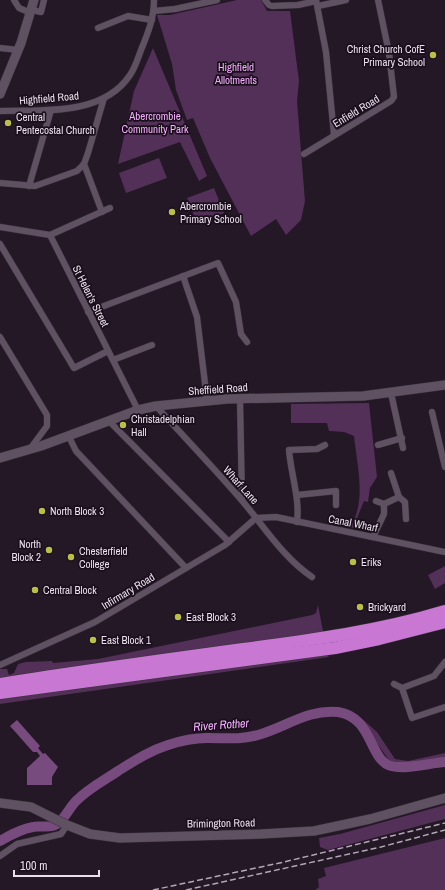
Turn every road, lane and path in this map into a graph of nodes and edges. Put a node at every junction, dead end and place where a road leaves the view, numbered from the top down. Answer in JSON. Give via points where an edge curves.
{"nodes":[{"id":1,"x":14,"y":0,"type":"edge"},
{"id":2,"x":34,"y":0,"type":"edge"},
{"id":3,"x":44,"y":0,"type":"edge"},
{"id":4,"x":154,"y":0,"type":"edge"},
{"id":5,"x":217,"y":0,"type":"edge"},
{"id":6,"x":265,"y":0,"type":"edge"},
{"id":7,"x":346,"y":0,"type":"edge"},
{"id":8,"x":378,"y":0,"type":"edge"},
{"id":9,"x":317,"y":2,"type":"edge"},
{"id":10,"x":32,"y":11,"type":"junction"},
{"id":11,"x":154,"y":11,"type":"junction"},
{"id":12,"x":152,"y":20,"type":"junction"},
{"id":13,"x":98,"y":28,"type":"dead end"},
{"id":14,"x":0,"y":48,"type":"edge"},
{"id":15,"x":18,"y":50,"type":"junction"},
{"id":16,"x":0,"y":94,"type":"edge"},
{"id":17,"x":104,"y":98,"type":"junction"},
{"id":18,"x":51,"y":110,"type":"junction"},
{"id":19,"x":0,"y":111,"type":"edge"},
{"id":20,"x":334,"y":135,"type":"junction"},
{"id":21,"x":304,"y":154,"type":"dead end"},
{"id":22,"x":84,"y":164,"type":"junction"},
{"id":23,"x":0,"y":183,"type":"edge"},
{"id":24,"x":29,"y":186,"type":"junction"},
{"id":25,"x":110,"y":208,"type":"dead end"},
{"id":26,"x":102,"y":212,"type":"junction"},
{"id":27,"x":0,"y":227,"type":"edge"},
{"id":28,"x":50,"y":235,"type":"junction"},
{"id":29,"x":0,"y":244,"type":"edge"},
{"id":30,"x":182,"y":276,"type":"junction"},
{"id":31,"x":88,"y":312,"type":"junction"},
{"id":32,"x":0,"y":338,"type":"edge"},
{"id":33,"x":247,"y":342,"type":"dead end"},
{"id":34,"x":152,"y":345,"type":"dead end"},
{"id":35,"x":108,"y":350,"type":"junction"},
{"id":36,"x":113,"y":360,"type":"junction"},
{"id":37,"x":445,"y":385,"type":"edge"},
{"id":38,"x":391,"y":393,"type":"junction"},
{"id":39,"x":240,"y":399,"type":"junction"},
{"id":40,"x":207,"y":400,"type":"junction"},
{"id":41,"x":156,"y":406,"type":"junction"},
{"id":42,"x":138,"y":410,"type":"junction"},
{"id":43,"x":432,"y":412,"type":"dead end"},
{"id":44,"x":109,"y":421,"type":"junction"},
{"id":45,"x":68,"y":435,"type":"junction"},
{"id":46,"x":402,"y":438,"type":"junction"},
{"id":47,"x":325,"y":445,"type":"dead end"},
{"id":48,"x":378,"y":445,"type":"dead end"},
{"id":49,"x":403,"y":448,"type":"dead end"},
{"id":50,"x":30,"y":449,"type":"junction"},
{"id":51,"x":0,"y":458,"type":"edge"},
{"id":52,"x":445,"y":467,"type":"edge"},
{"id":53,"x":391,"y":473,"type":"dead end"},
{"id":54,"x":297,"y":495,"type":"junction"},
{"id":55,"x":399,"y":497,"type":"junction"},
{"id":56,"x":242,"y":500,"type":"junction"},
{"id":57,"x":376,"y":501,"type":"dead end"},
{"id":58,"x":384,"y":504,"type":"junction"},
{"id":59,"x":336,"y":505,"type":"dead end"},
{"id":60,"x":256,"y":518,"type":"junction"},
{"id":61,"x":406,"y":519,"type":"dead end"},
{"id":62,"x":297,"y":522,"type":"junction"},
{"id":63,"x":373,"y":537,"type":"junction"},
{"id":64,"x":229,"y":542,"type":"junction"},
{"id":65,"x":445,"y":552,"type":"edge"},
{"id":66,"x":186,"y":568,"type":"junction"},
{"id":67,"x":312,"y":577,"type":"dead end"},
{"id":68,"x":445,"y":611,"type":"edge"},
{"id":69,"x":445,"y":622,"type":"edge"},
{"id":70,"x":445,"y":662,"type":"edge"},
{"id":71,"x":0,"y":664,"type":"edge"},
{"id":72,"x":0,"y":684,"type":"edge"},
{"id":73,"x":394,"y":684,"type":"dead end"},
{"id":74,"x":402,"y":688,"type":"junction"},
{"id":75,"x":0,"y":693,"type":"edge"},
{"id":76,"x":445,"y":707,"type":"edge"},
{"id":77,"x":445,"y":798,"type":"edge"},
{"id":78,"x":0,"y":803,"type":"edge"},
{"id":79,"x":67,"y":825,"type":"junction"},
{"id":80,"x":0,"y":856,"type":"edge"}],
"edges":[{"from":1,"to":10,"type":"street","via":[[19,8]]},
{"from":2,"to":10,"type":"main road"},
{"from":3,"to":10,"type":"street","via":[[41,12]]},
{"from":4,"to":11,"type":"street","name":"Highfield Road"},
{"from":5,"to":11,"type":"street"},
{"from":6,"to":9,"type":"street","via":[[272,6]]},
{"from":7,"to":9,"type":"street"},
{"from":8,"to":20,"type":"street","name":"Enfield Road","via":[[389,52],[394,97]]},
{"from":9,"to":20,"type":"street","via":[[326,52]]},
{"from":10,"to":15,"type":"main road"},
{"from":11,"to":12,"type":"street","name":"Highfield Road"},
{"from":12,"to":13,"type":"street","via":[[128,16]]},
{"from":12,"to":17,"type":"street","name":"Highfield Road","via":[[131,74],[124,83]]},
{"from":14,"to":15,"type":"street"},
{"from":15,"to":16,"type":"main road"},
{"from":17,"to":18,"type":"street","name":"Highfield Road","via":[[78,107]]},
{"from":17,"to":22,"type":"street"},
{"from":18,"to":19,"type":"street","name":"Highfield Road"},
{"from":18,"to":24,"type":"street"},
{"from":20,"to":21,"type":"street","name":"Enfield Road"},
{"from":22,"to":24,"type":"street","via":[[77,171]]},
{"from":22,"to":26,"type":"street"},
{"from":23,"to":24,"type":"street"},
{"from":25,"to":26,"type":"street"},
{"from":26,"to":28,"type":"street"},
{"from":27,"to":28,"type":"street"},
{"from":28,"to":31,"type":"street","name":"St Helen's Street"},
{"from":29,"to":35,"type":"street","via":[[74,368]]},
{"from":30,"to":31,"type":"street"},
{"from":30,"to":33,"type":"street","via":[[218,263],[236,302],[241,334]]},
{"from":30,"to":40,"type":"street","via":[[198,317]]},
{"from":31,"to":35,"type":"street","name":"St Helen's Street"},
{"from":32,"to":50,"type":"street","via":[[46,416],[47,426]]},
{"from":34,"to":36,"type":"street"},
{"from":35,"to":36,"type":"street","name":"St Helen's Street"},
{"from":36,"to":42,"type":"street","name":"St Helen's Street"},
{"from":37,"to":38,"type":"main road","name":"Sheffield Road"},
{"from":38,"to":39,"type":"main road","name":"Sheffield Road","via":[[340,398]]},
{"from":38,"to":46,"type":"street"},
{"from":39,"to":40,"type":"main road","name":"Sheffield Road"},
{"from":39,"to":56,"type":"street"},
{"from":40,"to":41,"type":"main road","name":"Sheffield Road"},
{"from":41,"to":42,"type":"main road","name":"Sheffield Road"},
{"from":41,"to":56,"type":"street","name":"Wharf Lane"},
{"from":42,"to":44,"type":"main road","name":"Sheffield Road"},
{"from":43,"to":52,"type":"street"},
{"from":44,"to":45,"type":"main road","name":"Sheffield Road"},
{"from":44,"to":64,"type":"street"},
{"from":45,"to":50,"type":"main road","name":"Sheffield Road"},
{"from":45,"to":66,"type":"street","via":[[76,450]]},
{"from":46,"to":48,"type":"street"},
{"from":46,"to":49,"type":"street"},
{"from":47,"to":54,"type":"street","via":[[317,449],[289,450]]},
{"from":50,"to":51,"type":"main road","name":"Sheffield Road"},
{"from":53,"to":55,"type":"street"},
{"from":54,"to":59,"type":"street","via":[[336,491]]},
{"from":54,"to":62,"type":"street"},
{"from":55,"to":58,"type":"street"},
{"from":55,"to":61,"type":"street","via":[[405,502]]},
{"from":56,"to":60,"type":"street","name":"Wharf Lane"},
{"from":57,"to":58,"type":"street"},
{"from":58,"to":63,"type":"street","via":[[384,514]]},
{"from":60,"to":62,"type":"street","name":"Canal Wharf","via":[[276,517]]},
{"from":60,"to":64,"type":"street","name":"Infirmary Road"},
{"from":60,"to":67,"type":"street","name":"Wharf Lane","via":[[299,567]]},
{"from":62,"to":63,"type":"street","name":"Canal Wharf"},
{"from":63,"to":65,"type":"street","name":"Canal Wharf"},
{"from":64,"to":66,"type":"street","name":"Infirmary Road"},
{"from":66,"to":71,"type":"street","name":"Infirmary Road","via":[[96,622]]},
{"from":68,"to":72,"type":"highway","via":[[411,622],[331,637],[110,666]]},
{"from":69,"to":75,"type":"highway","via":[[335,648]]},
{"from":70,"to":74,"type":"street","via":[[436,675]]},
{"from":73,"to":74,"type":"street"},
{"from":74,"to":76,"type":"street","via":[[412,718]]},
{"from":77,"to":79,"type":"main road","name":"Brimington Road","via":[[370,819],[314,831],[120,838],[97,836]]},
{"from":78,"to":79,"type":"main road","name":"Brimington Road","via":[[31,807]]},
{"from":79,"to":80,"type":"street","via":[[61,834],[17,844]]}]}
